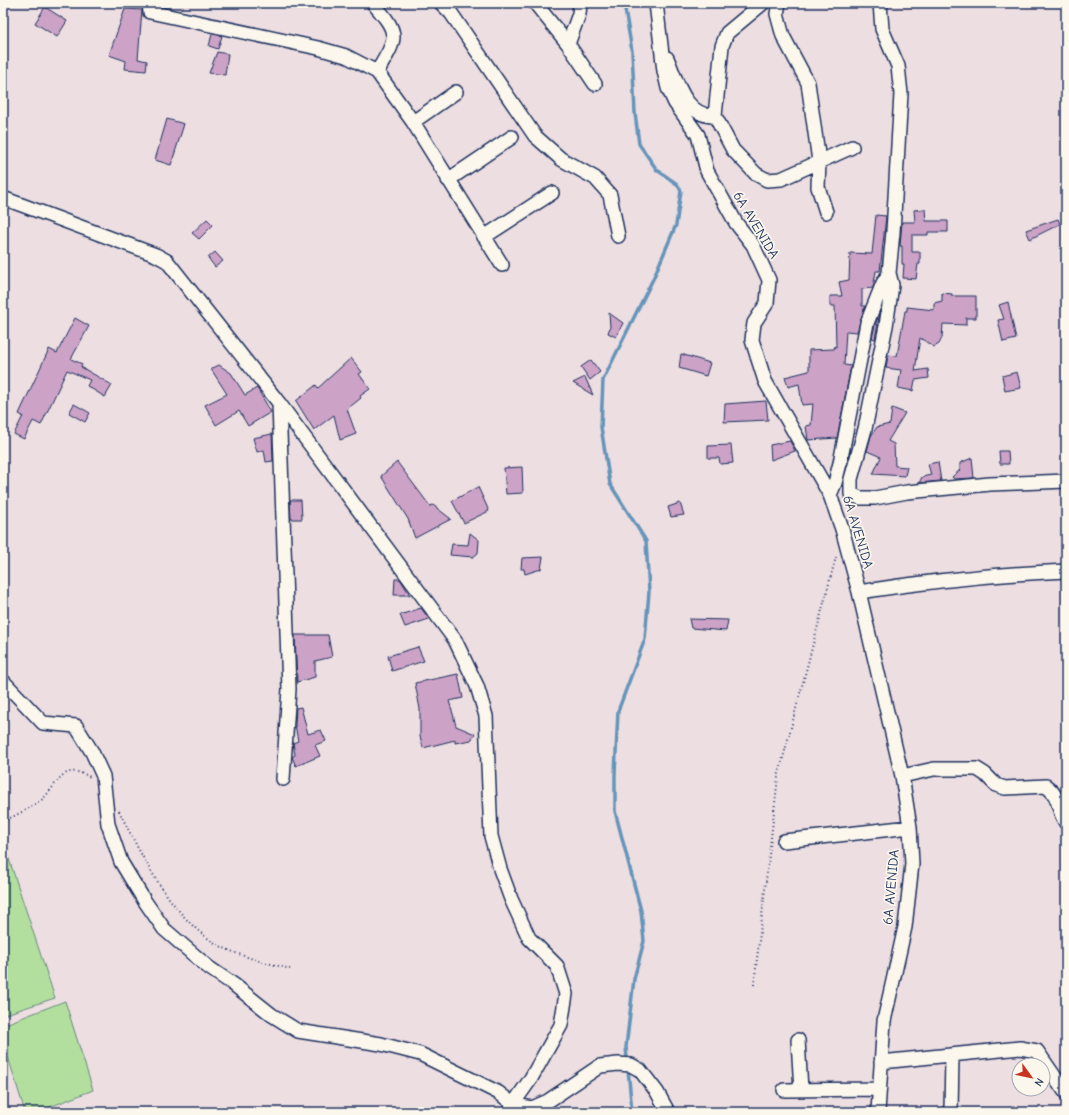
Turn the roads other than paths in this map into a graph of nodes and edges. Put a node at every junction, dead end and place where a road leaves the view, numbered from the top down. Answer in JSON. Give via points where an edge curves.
{"nodes":[{"id":1,"x":149,"y":3,"type":"edge"},
{"id":2,"x":373,"y":3,"type":"edge"},
{"id":3,"x":441,"y":3,"type":"edge"},
{"id":4,"x":535,"y":3,"type":"edge"},
{"id":5,"x":580,"y":3,"type":"edge"},
{"id":6,"x":656,"y":3,"type":"edge"},
{"id":7,"x":763,"y":3,"type":"edge"},
{"id":8,"x":779,"y":3,"type":"edge"},
{"id":9,"x":880,"y":3,"type":"edge"},
{"id":10,"x":661,"y":43,"type":"junction"},
{"id":11,"x":568,"y":44,"type":"junction"},
{"id":12,"x":377,"y":72,"type":"junction"},
{"id":13,"x":595,"y":84,"type":"dead end"},
{"id":14,"x":456,"y":92,"type":"dead end"},
{"id":15,"x":715,"y":116,"type":"junction"},
{"id":16,"x":413,"y":122,"type":"junction"},
{"id":17,"x":512,"y":137,"type":"dead end"},
{"id":18,"x":852,"y":147,"type":"dead end"},
{"id":19,"x":819,"y":161,"type":"junction"},
{"id":20,"x":448,"y":180,"type":"junction"},
{"id":21,"x":552,"y":193,"type":"dead end"},
{"id":22,"x":3,"y":198,"type":"edge"},
{"id":23,"x":826,"y":212,"type":"dead end"},
{"id":24,"x":618,"y":236,"type":"dead end"},
{"id":25,"x":484,"y":237,"type":"junction"},
{"id":26,"x":502,"y":265,"type":"dead end"},
{"id":27,"x":889,"y":273,"type":"junction"},
{"id":28,"x":279,"y":403,"type":"junction"},
{"id":29,"x":851,"y":479,"type":"junction"},
{"id":30,"x":1066,"y":481,"type":"edge"},
{"id":31,"x":833,"y":489,"type":"junction"},
{"id":32,"x":1066,"y":571,"type":"edge"},
{"id":33,"x":859,"y":592,"type":"junction"},
{"id":34,"x":3,"y":681,"type":"edge"},
{"id":35,"x":902,"y":776,"type":"junction"},
{"id":36,"x":283,"y":778,"type":"dead end"},
{"id":37,"x":1066,"y":823,"type":"edge"},
{"id":38,"x":910,"y":827,"type":"junction"},
{"id":39,"x":784,"y":841,"type":"dead end"},
{"id":40,"x":798,"y":1040,"type":"dead end"},
{"id":41,"x":952,"y":1056,"type":"junction"},
{"id":42,"x":881,"y":1062,"type":"junction"},
{"id":43,"x":878,"y":1089,"type":"junction"},
{"id":44,"x":784,"y":1090,"type":"dead end"},
{"id":45,"x":801,"y":1090,"type":"junction"},
{"id":46,"x":1066,"y":1092,"type":"edge"},
{"id":47,"x":513,"y":1104,"type":"junction"},
{"id":48,"x":666,"y":1112,"type":"edge"},
{"id":49,"x":878,"y":1112,"type":"edge"},
{"id":50,"x":951,"y":1112,"type":"edge"}],
"edges":[{"from":1,"to":12,"type":"street","via":[[150,12],[318,48],[346,56]]},
{"from":2,"to":12,"type":"street","via":[[390,23],[394,35],[391,50]]},
{"from":3,"to":24,"type":"street","via":[[451,13],[535,136],[561,159],[595,178],[610,195]]},
{"from":4,"to":11,"type":"street"},
{"from":5,"to":11,"type":"street","via":[[579,14]]},
{"from":6,"to":10,"type":"street","name":"6A AVENIDA"},
{"from":7,"to":15,"type":"street","via":[[727,33],[722,46]]},
{"from":8,"to":19,"type":"street","via":[[777,14],[783,36],[808,83]]},
{"from":9,"to":27,"type":"street","via":[[882,29],[898,66],[901,94],[894,232]]},
{"from":10,"to":15,"type":"street","via":[[686,101],[704,116]]},
{"from":10,"to":31,"type":"street","name":"6A AVENIDA","via":[[668,88],[698,135],[707,171],[736,223],[753,245],[769,280],[767,303],[754,323],[752,340],[765,381]]},
{"from":11,"to":13,"type":"street"},
{"from":12,"to":16,"type":"street"},
{"from":14,"to":16,"type":"street"},
{"from":15,"to":19,"type":"street","via":[[733,150],[756,174],[767,180],[781,179]]},
{"from":16,"to":20,"type":"street"},
{"from":17,"to":20,"type":"street"},
{"from":18,"to":19,"type":"street"},
{"from":19,"to":23,"type":"street","via":[[818,187]]},
{"from":20,"to":25,"type":"street"},
{"from":21,"to":25,"type":"street"},
{"from":22,"to":28,"type":"street","via":[[167,261]]},
{"from":25,"to":26,"type":"street"},
{"from":27,"to":29,"type":"street","via":[[892,285],[886,326],[865,429]]},
{"from":27,"to":31,"type":"street","via":[[882,283],[867,323],[849,421]]},
{"from":28,"to":36,"type":"street","via":[[289,689]]},
{"from":28,"to":47,"type":"street","via":[[455,640],[477,686],[486,716],[491,836],[500,869],[529,938],[557,966],[566,994],[561,1026]]},
{"from":29,"to":30,"type":"street","via":[[851,494],[860,498],[990,484]]},
{"from":29,"to":31,"type":"street"},
{"from":31,"to":33,"type":"street","name":"6A AVENIDA"},
{"from":32,"to":33,"type":"street","via":[[1013,573]]},
{"from":33,"to":35,"type":"street","name":"6A AVENIDA"},
{"from":34,"to":47,"type":"street","via":[[43,723],[76,726],[103,776],[108,824],[121,862],[164,929],[208,968],[298,1032],[381,1044],[420,1054],[499,1093]]},
{"from":35,"to":37,"type":"street","via":[[934,769],[977,769],[996,785],[1004,788],[1046,786],[1054,792]]},
{"from":35,"to":38,"type":"street","name":"6A AVENIDA"},
{"from":38,"to":39,"type":"street"},
{"from":38,"to":42,"type":"street","name":"6A AVENIDA","via":[[912,864],[904,927],[884,1021]]},
{"from":40,"to":45,"type":"street"},
{"from":41,"to":42,"type":"street"},
{"from":41,"to":46,"type":"street","via":[[1020,1048],[1037,1051]]},
{"from":41,"to":50,"type":"street"},
{"from":42,"to":43,"type":"street","name":"6A AVENIDA"},
{"from":43,"to":45,"type":"street"},
{"from":43,"to":49,"type":"street","name":"6A AVENIDA"},
{"from":44,"to":45,"type":"street"},
{"from":47,"to":48,"type":"street","via":[[532,1108],[548,1101],[600,1066],[618,1064],[631,1065],[640,1070],[657,1092]]}]}
